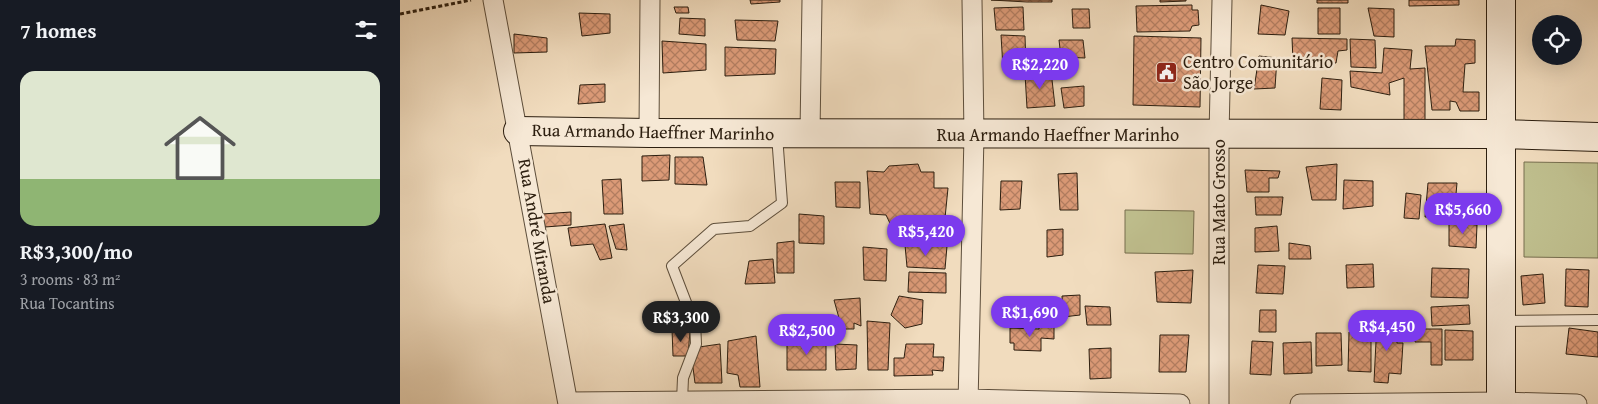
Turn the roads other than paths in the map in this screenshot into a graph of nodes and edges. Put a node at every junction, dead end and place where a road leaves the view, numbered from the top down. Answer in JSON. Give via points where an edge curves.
{"nodes":[{"id":1,"x":494,"y":0,"type":"edge"},
{"id":2,"x":650,"y":0,"type":"edge"},
{"id":3,"x":812,"y":0,"type":"edge"},
{"id":4,"x":972,"y":0,"type":"edge"},
{"id":5,"x":1222,"y":0,"type":"edge"},
{"id":6,"x":1501,"y":0,"type":"edge"},
{"id":7,"x":518,"y":131,"type":"junction"},
{"id":8,"x":777,"y":133,"type":"junction"},
{"id":9,"x":810,"y":133,"type":"junction"},
{"id":10,"x":649,"y":134,"type":"junction"},
{"id":11,"x":1500,"y":134,"type":"junction"},
{"id":12,"x":974,"y":135,"type":"junction"},
{"id":13,"x":1219,"y":135,"type":"junction"},
{"id":14,"x":1598,"y":137,"type":"edge"},
{"id":15,"x":1598,"y":320,"type":"edge"},
{"id":16,"x":1500,"y":321,"type":"junction"},
{"id":17,"x":682,"y":401,"type":"junction"},
{"id":18,"x":968,"y":402,"type":"edge"},
{"id":19,"x":568,"y":403,"type":"edge"},
{"id":20,"x":1501,"y":403,"type":"edge"},
{"id":21,"x":1180,"y":404,"type":"edge"},
{"id":22,"x":1218,"y":404,"type":"edge"},
{"id":23,"x":1300,"y":404,"type":"edge"},
{"id":24,"x":1577,"y":404,"type":"edge"}],
"edges":[{"from":1,"to":7,"type":"street","name":"Rua André Miranda"},
{"from":2,"to":10,"type":"street"},
{"from":3,"to":9,"type":"street"},
{"from":4,"to":12,"type":"street"},
{"from":5,"to":13,"type":"street","name":"Rua Mato Grosso"},
{"from":6,"to":11,"type":"street"},
{"from":7,"to":10,"type":"street","name":"Rua Armando Haeffner Marinho"},
{"from":7,"to":19,"type":"street","name":"Rua André Miranda"},
{"from":8,"to":9,"type":"street","name":"Rua Armando Haeffner Marinho"},
{"from":8,"to":10,"type":"street","name":"Rua Armando Haeffner Marinho"},
{"from":8,"to":17,"type":"lane","via":[[782,203],[750,226],[714,229],[672,266],[695,320],[696,344],[683,378]]},
{"from":9,"to":12,"type":"street","name":"Rua Armando Haeffner Marinho"},
{"from":11,"to":13,"type":"street","name":"Rua Armando Haeffner Marinho"},
{"from":11,"to":14,"type":"street","name":"Rua Armando Haeffner Marinho"},
{"from":11,"to":16,"type":"street"},
{"from":12,"to":13,"type":"street","name":"Rua Armando Haeffner Marinho"},
{"from":12,"to":18,"type":"street"},
{"from":13,"to":22,"type":"street","name":"Rua Mato Grosso"},
{"from":15,"to":16,"type":"lane"},
{"from":16,"to":20,"type":"street"},
{"from":17,"to":18,"type":"street"},
{"from":17,"to":19,"type":"street"},
{"from":18,"to":21,"type":"street"},
{"from":20,"to":23,"type":"street"},
{"from":20,"to":24,"type":"street"}]}
